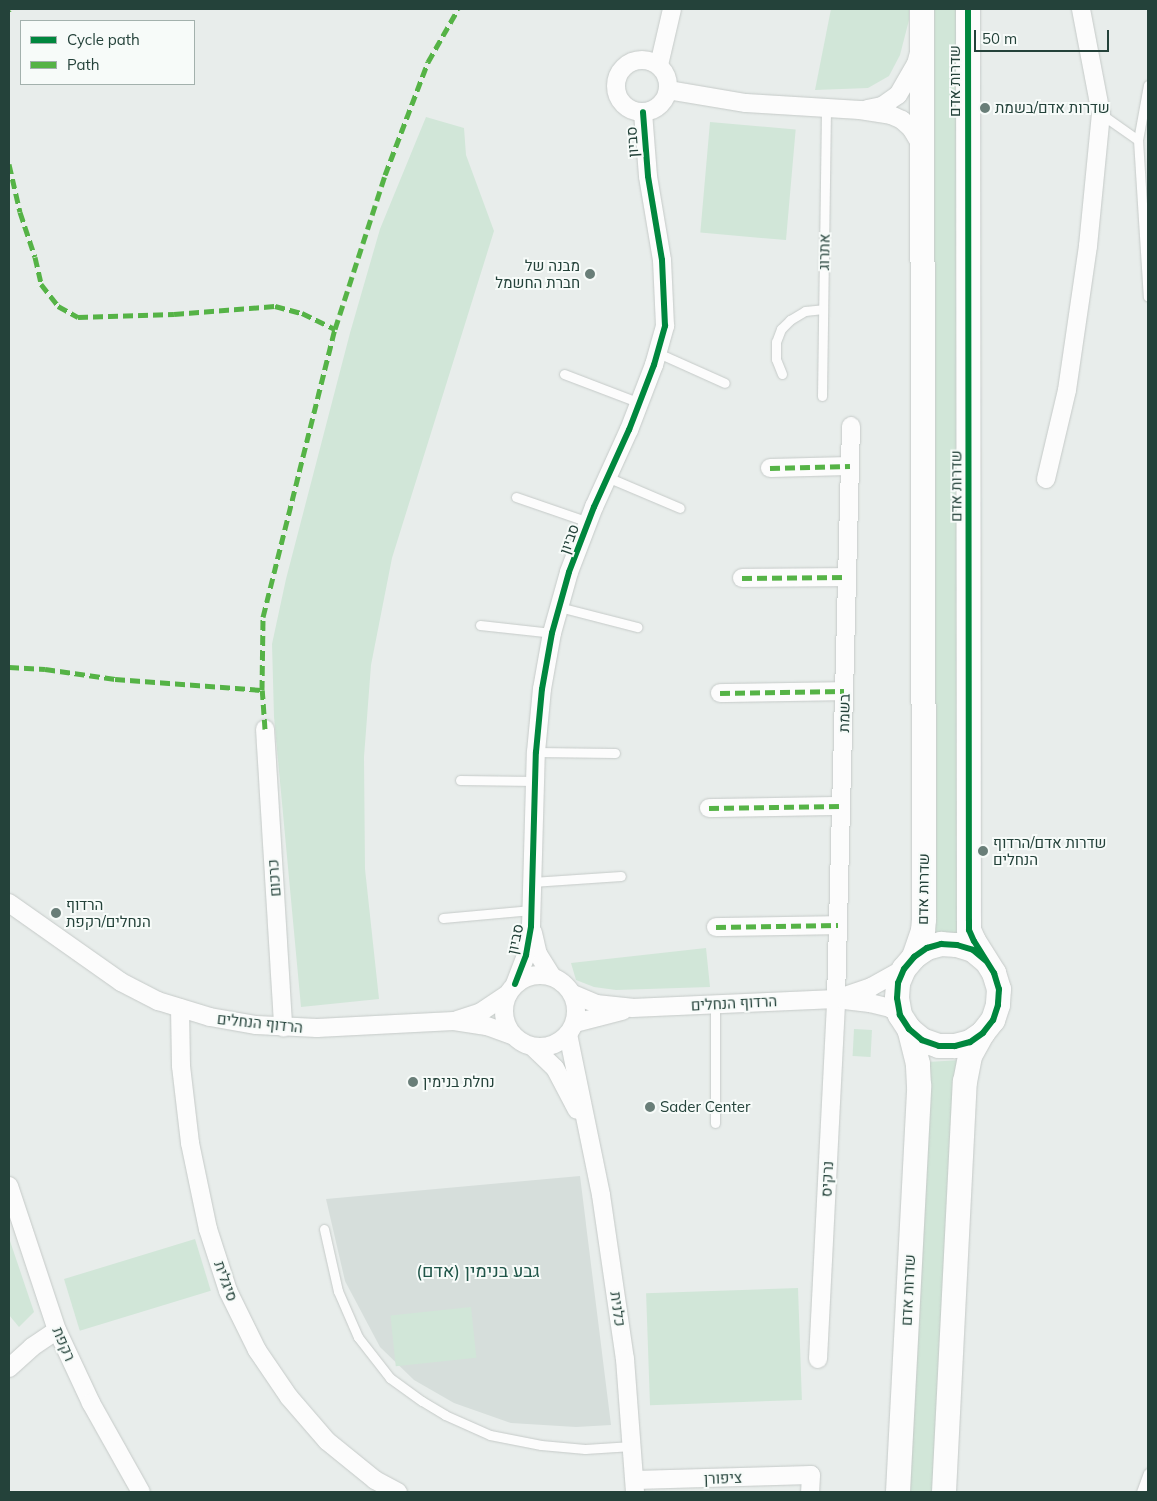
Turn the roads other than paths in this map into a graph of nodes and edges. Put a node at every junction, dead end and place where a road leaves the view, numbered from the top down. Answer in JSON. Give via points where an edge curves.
{"nodes":[{"id":1,"x":672,"y":9,"type":"edge"},
{"id":2,"x":922,"y":9,"type":"edge"},
{"id":3,"x":968,"y":9,"type":"edge"},
{"id":4,"x":1081,"y":9,"type":"edge"},
{"id":5,"x":922,"y":40,"type":"junction"},
{"id":6,"x":659,"y":65,"type":"junction"},
{"id":7,"x":1148,"y":85,"type":"edge"},
{"id":8,"x":668,"y":90,"type":"junction"},
{"id":9,"x":826,"y":109,"type":"junction"},
{"id":10,"x":860,"y":110,"type":"junction"},
{"id":11,"x":643,"y":112,"type":"junction"},
{"id":12,"x":1101,"y":114,"type":"junction"},
{"id":13,"x":1138,"y":140,"type":"junction"},
{"id":14,"x":922,"y":147,"type":"junction"},
{"id":15,"x":1148,"y":297,"type":"edge"},
{"id":16,"x":824,"y":309,"type":"junction"},
{"id":17,"x":658,"y":353,"type":"junction"},
{"id":18,"x":564,"y":374,"type":"dead end"},
{"id":19,"x":782,"y":374,"type":"dead end"},
{"id":20,"x":725,"y":383,"type":"dead end"},
{"id":21,"x":822,"y":396,"type":"dead end"},
{"id":22,"x":640,"y":403,"type":"junction"},
{"id":23,"x":851,"y":426,"type":"dead end"},
{"id":24,"x":850,"y":466,"type":"junction"},
{"id":25,"x":770,"y":468,"type":"dead end"},
{"id":26,"x":607,"y":477,"type":"junction"},
{"id":27,"x":1046,"y":479,"type":"dead end"},
{"id":28,"x":516,"y":497,"type":"dead end"},
{"id":29,"x":680,"y":508,"type":"dead end"},
{"id":30,"x":588,"y":522,"type":"junction"},
{"id":31,"x":847,"y":577,"type":"junction"},
{"id":32,"x":742,"y":578,"type":"dead end"},
{"id":33,"x":559,"y":607,"type":"junction"},
{"id":34,"x":480,"y":625,"type":"dead end"},
{"id":35,"x":637,"y":627,"type":"dead end"},
{"id":36,"x":552,"y":633,"type":"junction"},
{"id":37,"x":844,"y":691,"type":"junction"},
{"id":38,"x":720,"y":693,"type":"dead end"},
{"id":39,"x":265,"y":729,"type":"dead end"},
{"id":40,"x":536,"y":752,"type":"junction"},
{"id":41,"x":615,"y":753,"type":"dead end"},
{"id":42,"x":460,"y":780,"type":"dead end"},
{"id":43,"x":535,"y":781,"type":"junction"},
{"id":44,"x":841,"y":806,"type":"junction"},
{"id":45,"x":709,"y":808,"type":"dead end"},
{"id":46,"x":622,"y":876,"type":"dead end"},
{"id":47,"x":532,"y":882,"type":"junction"},
{"id":48,"x":9,"y":903,"type":"edge"},
{"id":49,"x":443,"y":918,"type":"dead end"},
{"id":50,"x":532,"y":918,"type":"junction"},
{"id":51,"x":838,"y":925,"type":"junction"},
{"id":52,"x":716,"y":927,"type":"dead end"},
{"id":53,"x":985,"y":960,"type":"junction"},
{"id":54,"x":909,"y":963,"type":"junction"},
{"id":55,"x":551,"y":976,"type":"junction"},
{"id":56,"x":512,"y":989,"type":"junction"},
{"id":57,"x":573,"y":994,"type":"junction"},
{"id":58,"x":836,"y":999,"type":"junction"},
{"id":59,"x":715,"y":1004,"type":"junction"},
{"id":60,"x":180,"y":1008,"type":"junction"},
{"id":61,"x":632,"y":1008,"type":"junction"},
{"id":62,"x":454,"y":1022,"type":"junction"},
{"id":63,"x":905,"y":1022,"type":"junction"},
{"id":64,"x":284,"y":1027,"type":"junction"},
{"id":65,"x":572,"y":1029,"type":"junction"},
{"id":66,"x":983,"y":1033,"type":"junction"},
{"id":67,"x":512,"y":1035,"type":"junction"},
{"id":68,"x":533,"y":1047,"type":"junction"},
{"id":69,"x":715,"y":1123,"type":"dead end"},
{"id":70,"x":586,"y":1128,"type":"junction"},
{"id":71,"x":9,"y":1186,"type":"edge"},
{"id":72,"x":324,"y":1229,"type":"dead end"},
{"id":73,"x":57,"y":1330,"type":"junction"},
{"id":74,"x":818,"y":1359,"type":"dead end"},
{"id":75,"x":9,"y":1368,"type":"edge"},
{"id":76,"x":632,"y":1446,"type":"junction"},
{"id":77,"x":1148,"y":1473,"type":"edge"},
{"id":78,"x":811,"y":1484,"type":"edge"},
{"id":79,"x":635,"y":1486,"type":"edge"},
{"id":80,"x":141,"y":1492,"type":"edge"},
{"id":81,"x":398,"y":1492,"type":"edge"},
{"id":82,"x":898,"y":1492,"type":"edge"},
{"id":83,"x":944,"y":1492,"type":"edge"},
{"id":84,"x":1141,"y":1492,"type":"edge"}],
"edges":[{"from":1,"to":6,"type":"street"},
{"from":2,"to":5,"type":"street","name":"שדרות אדם"},
{"from":3,"to":53,"type":"street","name":"שדרות אדם","via":[[969,930]]},
{"from":4,"to":12,"type":"street"},
{"from":5,"to":10,"type":"street","via":[[916,64],[898,95],[882,106]]},
{"from":5,"to":14,"type":"street","name":"שדרות אדם"},
{"from":6,"to":8,"type":"street","via":[[665,72]]},
{"from":6,"to":11,"type":"street","via":[[652,61],[634,61],[626,65],[617,78],[618,96],[623,104]]},
{"from":7,"to":13,"type":"lane"},
{"from":8,"to":9,"type":"street","via":[[746,103]]},
{"from":8,"to":11,"type":"street","via":[[660,106]]},
{"from":9,"to":10,"type":"street"},
{"from":9,"to":16,"type":"lane","name":"אתרוג"},
{"from":10,"to":14,"type":"street","via":[[902,120]]},
{"from":11,"to":17,"type":"street","name":"סביון","via":[[648,176],[662,269],[665,326]]},
{"from":12,"to":13,"type":"lane"},
{"from":12,"to":27,"type":"street","via":[[1088,246],[1067,390]]},
{"from":13,"to":15,"type":"lane"},
{"from":14,"to":54,"type":"street","name":"שדרות אדם","via":[[924,919],[923,931]]},
{"from":16,"to":19,"type":"lane","via":[[805,312],[781,329],[776,342],[776,359]]},
{"from":16,"to":21,"type":"lane","name":"אתרוג"},
{"from":17,"to":20,"type":"lane"},
{"from":17,"to":22,"type":"street","name":"סביון"},
{"from":18,"to":22,"type":"lane"},
{"from":22,"to":26,"type":"street","name":"סביון"},
{"from":23,"to":24,"type":"street","name":"בשמת"},
{"from":24,"to":25,"type":"street"},
{"from":24,"to":31,"type":"street","name":"בשמת"},
{"from":26,"to":29,"type":"lane"},
{"from":26,"to":30,"type":"street","name":"סביון"},
{"from":28,"to":30,"type":"lane"},
{"from":30,"to":33,"type":"street","name":"סביון"},
{"from":31,"to":32,"type":"street"},
{"from":31,"to":37,"type":"street","name":"בשמת"},
{"from":33,"to":35,"type":"lane"},
{"from":33,"to":36,"type":"street","name":"סביון"},
{"from":34,"to":36,"type":"lane"},
{"from":36,"to":40,"type":"street","name":"סביון"},
{"from":37,"to":38,"type":"street"},
{"from":37,"to":44,"type":"street","name":"בשמת"},
{"from":39,"to":64,"type":"street","name":"כרכום"},
{"from":40,"to":41,"type":"lane"},
{"from":40,"to":43,"type":"street","name":"סביון"},
{"from":42,"to":43,"type":"lane"},
{"from":43,"to":47,"type":"street","name":"סביון"},
{"from":44,"to":45,"type":"street"},
{"from":44,"to":51,"type":"street","name":"בשמת"},
{"from":46,"to":47,"type":"lane"},
{"from":47,"to":50,"type":"street","name":"סביון"},
{"from":48,"to":60,"type":"street","name":"הרדוף הנחלים","via":[[121,982]]},
{"from":49,"to":50,"type":"lane"},
{"from":50,"to":55,"type":"street","name":"סביון","via":[[538,954]]},
{"from":50,"to":56,"type":"street","name":"סביון","via":[[526,954]]},
{"from":51,"to":52,"type":"street"},
{"from":51,"to":58,"type":"street","name":"בשמת"},
{"from":53,"to":54,"type":"street","name":"שדרות אדם","via":[[972,950],[941,944],[927,948]]},
{"from":53,"to":66,"type":"street","name":"שדרות אדם","via":[[999,989],[993,1020]]},
{"from":54,"to":58,"type":"street","name":"הרדוף הנחלים","via":[[871,987]]},
{"from":54,"to":63,"type":"street","name":"שדרות אדם","via":[[898,983],[897,998]]},
{"from":55,"to":56,"type":"street","via":[[526,977]]},
{"from":55,"to":57,"type":"street","via":[[560,980]]},
{"from":56,"to":62,"type":"street","name":"הרדוף הנחלים","via":[[481,1012]]},
{"from":56,"to":67,"type":"street","via":[[504,1015]]},
{"from":57,"to":61,"type":"street","name":"הרדוף הנחלים","via":[[596,1004]]},
{"from":57,"to":65,"type":"street","via":[[577,1014]]},
{"from":58,"to":59,"type":"street","name":"הרדוף הנחלים"},
{"from":58,"to":63,"type":"street","name":"הרדוף הנחלים","via":[[890,1008]]},
{"from":58,"to":74,"type":"street","name":"נרקיס"},
{"from":59,"to":61,"type":"street","name":"הרדוף הנחלים"},
{"from":59,"to":69,"type":"lane"},
{"from":60,"to":64,"type":"street","name":"הרדוף הנחלים","via":[[210,1017]]},
{"from":60,"to":81,"type":"street","name":"סיגלית","via":[[181,1066],[190,1143],[208,1229],[228,1290],[256,1350],[327,1442],[375,1480]]},
{"from":61,"to":65,"type":"street","name":"הרדוף הנחלים"},
{"from":62,"to":64,"type":"street","name":"הרדוף הנחלים"},
{"from":62,"to":67,"type":"street","name":"הרדוף הנחלים","via":[[487,1026]]},
{"from":63,"to":66,"type":"street","via":[[922,1040],[938,1046],[970,1042]]},
{"from":63,"to":82,"type":"street","name":"שדרות אדם","via":[[918,1064],[919,1086]]},
{"from":65,"to":68,"type":"street","via":[[552,1046]]},
{"from":65,"to":70,"type":"street","name":"כלנית"},
{"from":66,"to":83,"type":"street","name":"שדרות אדם","via":[[970,1056],[965,1082]]},
{"from":67,"to":68,"type":"street"},
{"from":68,"to":70,"type":"street","name":"כלנית","via":[[555,1068]]},
{"from":70,"to":76,"type":"street","name":"כלנית","via":[[601,1195],[625,1359]]},
{"from":71,"to":73,"type":"street","name":"רקפת"},
{"from":72,"to":76,"type":"lane","via":[[338,1291],[358,1337],[390,1378],[422,1401],[490,1435],[585,1449]]},
{"from":73,"to":75,"type":"street"},
{"from":73,"to":80,"type":"street","name":"רקפת","via":[[90,1403]]},
{"from":76,"to":79,"type":"street","name":"כלנית"},
{"from":77,"to":84,"type":"lane"},
{"from":78,"to":79,"type":"street","name":"ציפורן"}]}
